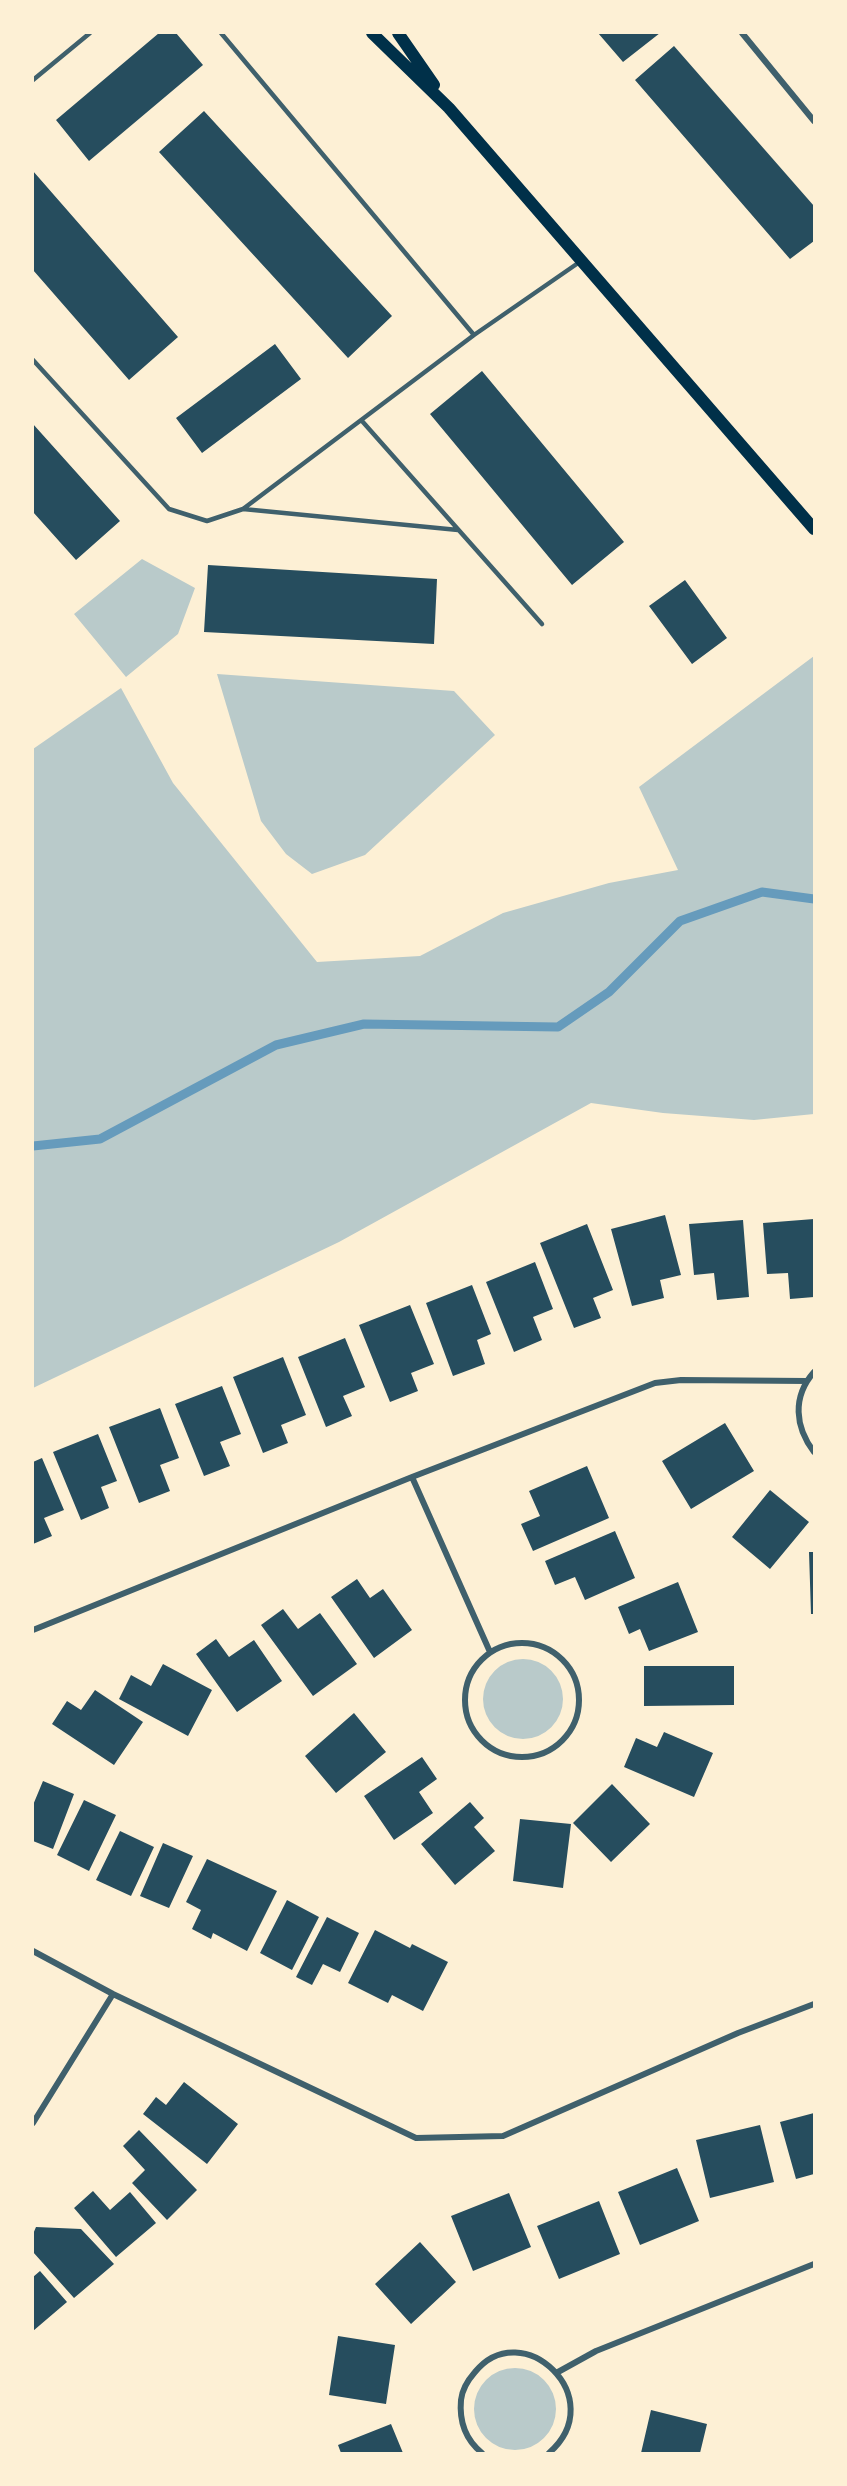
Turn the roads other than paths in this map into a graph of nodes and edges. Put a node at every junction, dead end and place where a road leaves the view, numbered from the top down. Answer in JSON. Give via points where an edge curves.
{"nodes":[{"id":1,"x":90,"y":33,"type":"edge"},
{"id":2,"x":221,"y":33,"type":"edge"},
{"id":3,"x":372,"y":33,"type":"edge"},
{"id":4,"x":398,"y":33,"type":"edge"},
{"id":5,"x":742,"y":33,"type":"edge"},
{"id":6,"x":33,"y":80,"type":"edge"},
{"id":7,"x":449,"y":108,"type":"junction"},
{"id":8,"x":814,"y":121,"type":"edge"},
{"id":9,"x":584,"y":260,"type":"junction"},
{"id":10,"x":474,"y":335,"type":"junction"},
{"id":11,"x":33,"y":360,"type":"edge"},
{"id":12,"x":362,"y":421,"type":"junction"},
{"id":13,"x":243,"y":509,"type":"junction"},
{"id":14,"x":814,"y":529,"type":"edge"},
{"id":15,"x":459,"y":530,"type":"junction"},
{"id":16,"x":542,"y":624,"type":"dead end"},
{"id":17,"x":814,"y":1372,"type":"edge"},
{"id":18,"x":807,"y":1381,"type":"junction"},
{"id":19,"x":814,"y":1452,"type":"edge"},
{"id":20,"x":412,"y":1477,"type":"junction"},
{"id":21,"x":33,"y":1630,"type":"edge"},
{"id":22,"x":490,"y":1652,"type":"junction"},
{"id":23,"x":33,"y":1951,"type":"edge"},
{"id":24,"x":113,"y":1994,"type":"junction"},
{"id":25,"x":814,"y":2004,"type":"edge"},
{"id":26,"x":33,"y":2123,"type":"edge"},
{"id":27,"x":814,"y":2264,"type":"edge"},
{"id":28,"x":558,"y":2372,"type":"junction"},
{"id":29,"x":482,"y":2453,"type":"edge"},
{"id":30,"x":549,"y":2453,"type":"edge"}],
"edges":[{"from":1,"to":6,"type":"lane"},
{"from":2,"to":10,"type":"lane"},
{"from":3,"to":7,"type":"main road"},
{"from":4,"to":7,"type":"main road"},
{"from":5,"to":8,"type":"street"},
{"from":7,"to":9,"type":"main road"},
{"from":9,"to":10,"type":"lane"},
{"from":9,"to":14,"type":"main road"},
{"from":10,"to":12,"type":"lane"},
{"from":11,"to":13,"type":"lane","via":[[170,509],[207,521]]},
{"from":12,"to":13,"type":"lane"},
{"from":12,"to":15,"type":"lane"},
{"from":13,"to":15,"type":"lane"},
{"from":15,"to":16,"type":"lane"},
{"from":17,"to":18,"type":"street"},
{"from":18,"to":19,"type":"street","via":[[799,1398],[798,1417],[803,1436]]},
{"from":18,"to":20,"type":"street","via":[[655,1383]]},
{"from":20,"to":21,"type":"street"},
{"from":20,"to":22,"type":"street"},
{"from":22,"to":22,"type":"street","via":[[472,1673],[464,1700],[467,1719],[490,1749],[527,1758],[546,1753],[573,1728],[579,1710],[579,1690],[573,1672],[561,1657],[527,1642],[508,1644]]},
{"from":23,"to":24,"type":"street"},
{"from":24,"to":25,"type":"street","via":[[416,2138],[503,2136]]},
{"from":24,"to":26,"type":"street"},
{"from":27,"to":28,"type":"street","via":[[596,2351]]},
{"from":28,"to":29,"type":"street","via":[[544,2361],[520,2354],[494,2357],[479,2367],[468,2380],[460,2413],[464,2430]]},
{"from":28,"to":30,"type":"street","via":[[572,2408],[568,2427]]}]}
